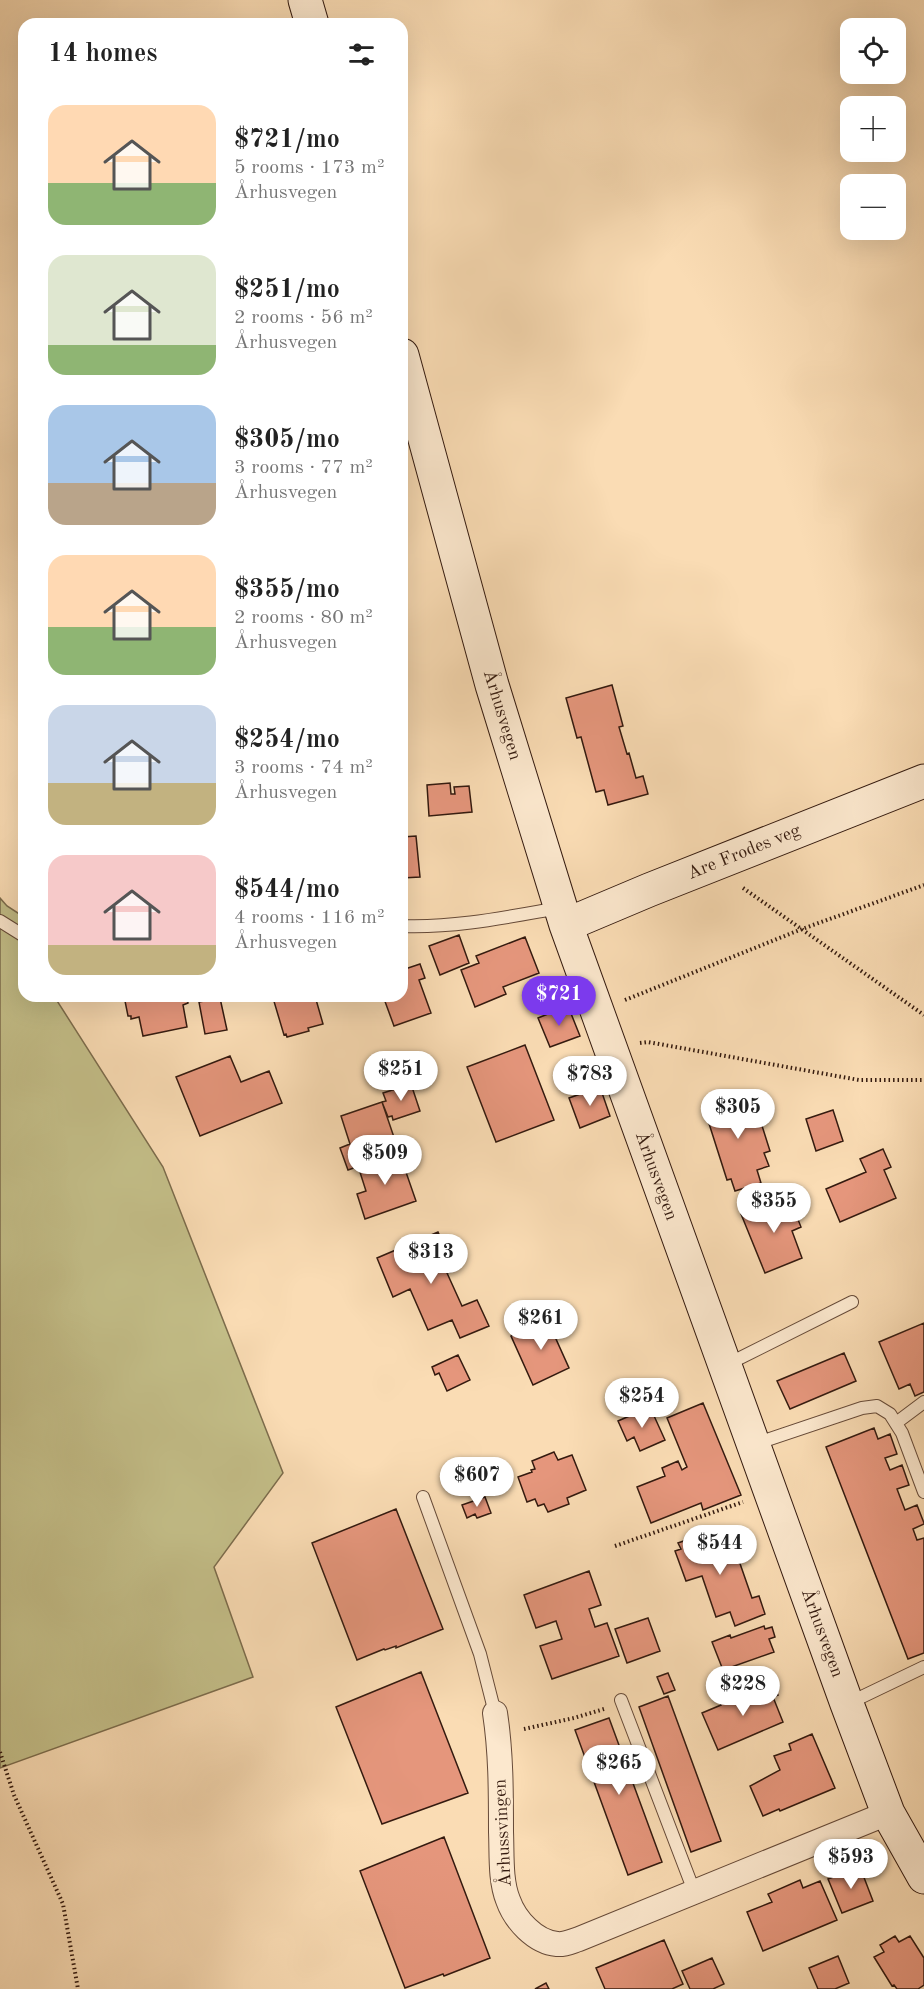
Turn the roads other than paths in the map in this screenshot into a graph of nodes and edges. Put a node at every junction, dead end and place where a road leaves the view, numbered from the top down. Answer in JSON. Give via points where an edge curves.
{"nodes":[{"id":1,"x":305,"y":0,"type":"edge"},
{"id":2,"x":310,"y":18,"type":"edge"},
{"id":3,"x":408,"y":377,"type":"edge"},
{"id":4,"x":924,"y":781,"type":"edge"},
{"id":5,"x":563,"y":916,"type":"junction"},
{"id":6,"x":0,"y":921,"type":"edge"},
{"id":7,"x":408,"y":926,"type":"edge"},
{"id":8,"x":18,"y":932,"type":"edge"},
{"id":9,"x":852,"y":1302,"type":"dead end"},
{"id":10,"x":725,"y":1366,"type":"junction"},
{"id":11,"x":924,"y":1402,"type":"edge"},
{"id":12,"x":896,"y":1424,"type":"junction"},
{"id":13,"x":754,"y":1444,"type":"junction"},
{"id":14,"x":924,"y":1492,"type":"edge"},
{"id":15,"x":423,"y":1497,"type":"dead end"},
{"id":16,"x":924,"y":1667,"type":"edge"},
{"id":17,"x":621,"y":1702,"type":"road end"},
{"id":18,"x":847,"y":1704,"type":"junction"},
{"id":19,"x":496,"y":1723,"type":"joint"},
{"id":20,"x":888,"y":1813,"type":"junction"},
{"id":21,"x":924,"y":1878,"type":"edge"},
{"id":22,"x":694,"y":1892,"type":"junction"}],
"edges":[{"from":1,"to":2,"type":"street"},
{"from":3,"to":5,"type":"street","name":"Århusvegen","via":[[492,685]]},
{"from":4,"to":5,"type":"street","name":"Are Frodes veg","via":[[710,866]]},
{"from":5,"to":7,"type":"lane"},
{"from":5,"to":10,"type":"street","name":"Århusvegen"},
{"from":6,"to":8,"type":"lane"},
{"from":9,"to":10,"type":"lane"},
{"from":10,"to":13,"type":"street","name":"Århusvegen"},
{"from":11,"to":12,"type":"lane"},
{"from":12,"to":13,"type":"lane","via":[[890,1414],[877,1406],[862,1408]]},
{"from":12,"to":14,"type":"lane"},
{"from":13,"to":18,"type":"street","name":"Århusvegen"},
{"from":15,"to":19,"type":"lane","name":"Århussvingen","via":[[477,1645]]},
{"from":16,"to":18,"type":"lane"},
{"from":17,"to":22,"type":"lane"},
{"from":18,"to":20,"type":"street","name":"Århusvegen"},
{"from":19,"to":22,"type":"street","name":"Århussvingen","via":[[507,1899],[525,1928],[538,1938],[565,1944]]},
{"from":20,"to":21,"type":"street","name":"Århusvegen"},
{"from":20,"to":22,"type":"street","name":"Århussvingen"}]}
